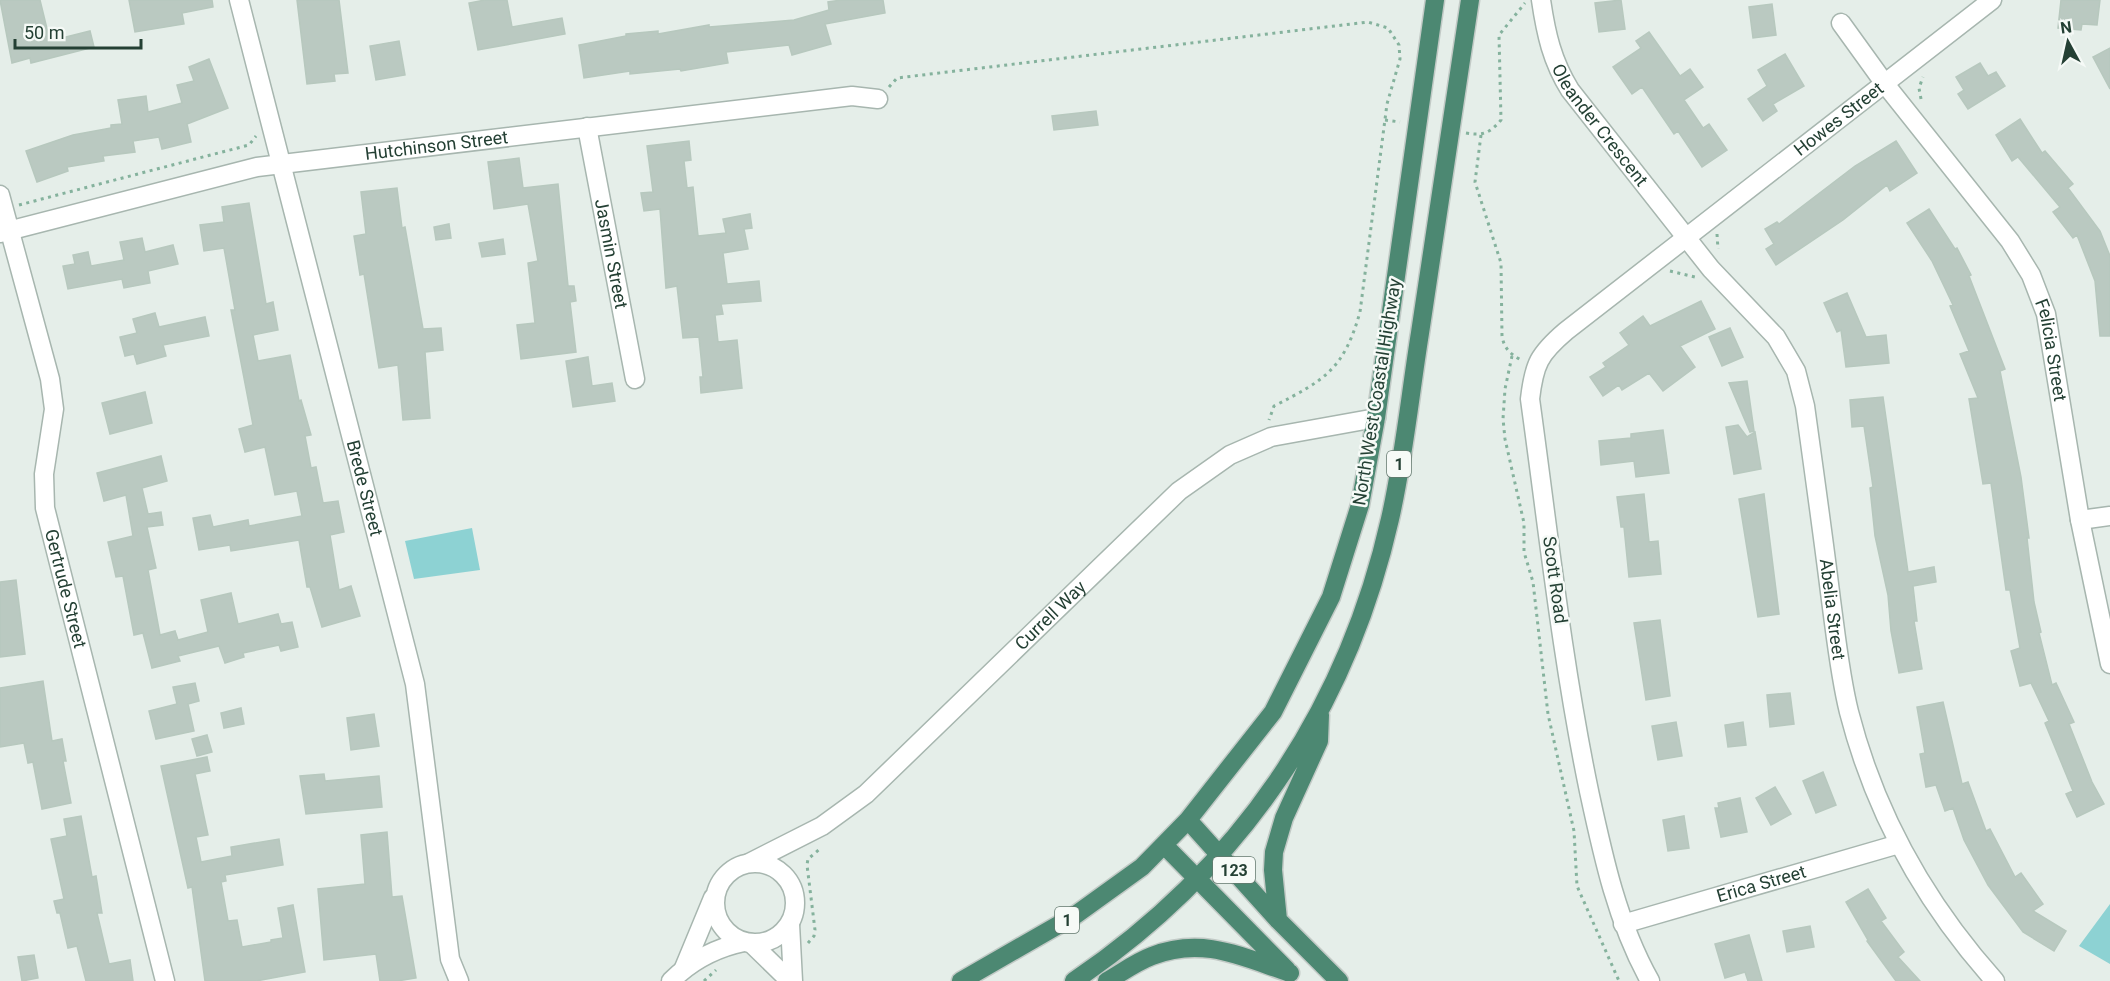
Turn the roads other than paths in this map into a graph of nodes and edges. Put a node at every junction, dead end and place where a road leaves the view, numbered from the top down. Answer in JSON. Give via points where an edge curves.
{"nodes":[{"id":1,"x":240,"y":0,"type":"edge"},
{"id":2,"x":1435,"y":0,"type":"edge"},
{"id":3,"x":1470,"y":0,"type":"edge"},
{"id":4,"x":1992,"y":0,"type":"edge"},
{"id":5,"x":1535,"y":1,"type":"edge"},
{"id":6,"x":1841,"y":23,"type":"dead end"},
{"id":7,"x":1885,"y":84,"type":"junction"},
{"id":8,"x":878,"y":99,"type":"dead end"},
{"id":9,"x":587,"y":127,"type":"junction"},
{"id":10,"x":282,"y":163,"type":"junction"},
{"id":11,"x":0,"y":195,"type":"edge"},
{"id":12,"x":5,"y":232,"type":"edge"},
{"id":13,"x":1685,"y":238,"type":"junction"},
{"id":14,"x":635,"y":379,"type":"dead end"},
{"id":15,"x":1376,"y":418,"type":"junction"},
{"id":16,"x":2110,"y":516,"type":"edge"},
{"id":17,"x":2080,"y":520,"type":"junction"},
{"id":18,"x":2110,"y":664,"type":"edge"},
{"id":19,"x":1320,"y":714,"type":"junction"},
{"id":20,"x":1188,"y":820,"type":"junction"},
{"id":21,"x":1899,"y":844,"type":"junction"},
{"id":22,"x":1164,"y":845,"type":"junction"},
{"id":23,"x":1220,"y":854,"type":"junction"},
{"id":24,"x":749,"y":863,"type":"junction"},
{"id":25,"x":1197,"y":878,"type":"junction"},
{"id":26,"x":716,"y":892,"type":"junction"},
{"id":27,"x":1278,"y":920,"type":"junction"},
{"id":28,"x":790,"y":924,"type":"junction"},
{"id":29,"x":1623,"y":924,"type":"junction"},
{"id":30,"x":748,"y":942,"type":"junction"},
{"id":31,"x":677,"y":974,"type":"edge"},
{"id":32,"x":1294,"y":977,"type":"edge"},
{"id":33,"x":165,"y":981,"type":"edge"},
{"id":34,"x":459,"y":981,"type":"edge"},
{"id":35,"x":791,"y":981,"type":"edge"},
{"id":36,"x":961,"y":981,"type":"edge"},
{"id":37,"x":1074,"y":981,"type":"edge"},
{"id":38,"x":1107,"y":981,"type":"edge"},
{"id":39,"x":1339,"y":981,"type":"edge"},
{"id":40,"x":1650,"y":981,"type":"edge"},
{"id":41,"x":1995,"y":981,"type":"edge"}],
"edges":[{"from":1,"to":10,"type":"street","name":"Brede Street"},
{"from":2,"to":15,"type":"highway","name":"North West Coastal Highway","number":"1"},
{"from":3,"to":19,"type":"highway","name":"North West Coastal Highway","number":"1","via":[[1390,518],[1363,615]]},
{"from":4,"to":7,"type":"street","name":"Howes Street"},
{"from":5,"to":13,"type":"street","name":"Oleander Crescent","via":[[1556,68]]},
{"from":6,"to":7,"type":"street","name":"Felicia Street"},
{"from":7,"to":13,"type":"street","name":"Howes Street"},
{"from":7,"to":17,"type":"street","name":"Felicia Street","via":[[2010,241],[2031,275],[2046,314]]},
{"from":8,"to":9,"type":"street","name":"Hutchinson Street","via":[[852,96]]},
{"from":9,"to":10,"type":"street","name":"Hutchinson Street"},
{"from":9,"to":14,"type":"street","name":"Jasmin Street"},
{"from":10,"to":12,"type":"street","name":"Hutchinson Street"},
{"from":10,"to":34,"type":"street","name":"Brede Street","via":[[415,684],[450,959]]},
{"from":11,"to":12,"type":"street","name":"Gertrude Street"},
{"from":12,"to":33,"type":"street","name":"Gertrude Street","via":[[50,379],[54,409],[44,474],[45,508]]},
{"from":13,"to":21,"type":"street","name":"Abelia Street","via":[[1776,337],[1796,370],[1805,406],[1849,711],[1870,777]]},
{"from":13,"to":29,"type":"street","name":"Scott Road","via":[[1551,344],[1534,368],[1530,399],[1574,719],[1604,858]]},
{"from":15,"to":20,"type":"highway","name":"North West Coastal Highway","number":"1","via":[[1360,505],[1331,597],[1273,712]]},
{"from":15,"to":24,"type":"street","name":"Currell Way","via":[[1271,437],[1230,455],[1179,491],[866,794],[822,826]]},
{"from":16,"to":17,"type":"street"},
{"from":17,"to":18,"type":"street","name":"Felicia Street"},
{"from":19,"to":23,"type":"highway","name":"North West Coastal Highway","number":"1","via":[[1248,821]]},
{"from":19,"to":27,"type":"highway","via":[[1319,741],[1284,818],[1274,852]]},
{"from":20,"to":22,"type":"highway","name":"North West Coastal Highway","number":"1"},
{"from":20,"to":23,"type":"highway","number":"123"},
{"from":21,"to":29,"type":"street","name":"Erica Street"},
{"from":21,"to":41,"type":"street","name":"Abelia Street","via":[[1927,894]]},
{"from":22,"to":25,"type":"highway","number":"123"},
{"from":22,"to":36,"type":"highway","name":"North West Coastal Highway","number":"1","via":[[1142,867],[1074,916]]},
{"from":23,"to":25,"type":"highway","name":"North West Coastal Highway","number":"1"},
{"from":23,"to":27,"type":"highway","number":"123"},
{"from":24,"to":26,"type":"street","via":[[728,873]]},
{"from":24,"to":28,"type":"street","via":[[771,866],[788,880],[795,902]]},
{"from":25,"to":32,"type":"highway","number":"123"},
{"from":25,"to":37,"type":"highway","name":"North West Coastal Highway","number":"1","via":[[1169,908],[1118,951]]},
{"from":26,"to":30,"type":"street","via":[[716,914],[721,925],[731,935]]},
{"from":26,"to":31,"type":"street"},
{"from":27,"to":39,"type":"highway","number":"123"},
{"from":28,"to":30,"type":"street","via":[[773,939]]},
{"from":28,"to":35,"type":"street"},
{"from":29,"to":40,"type":"street","name":"Scott Road"},
{"from":30,"to":31,"type":"street","via":[[709,952]]},
{"from":30,"to":35,"type":"street"},
{"from":32,"to":38,"type":"highway","via":[[1213,947],[1186,946],[1151,956]]}]}
